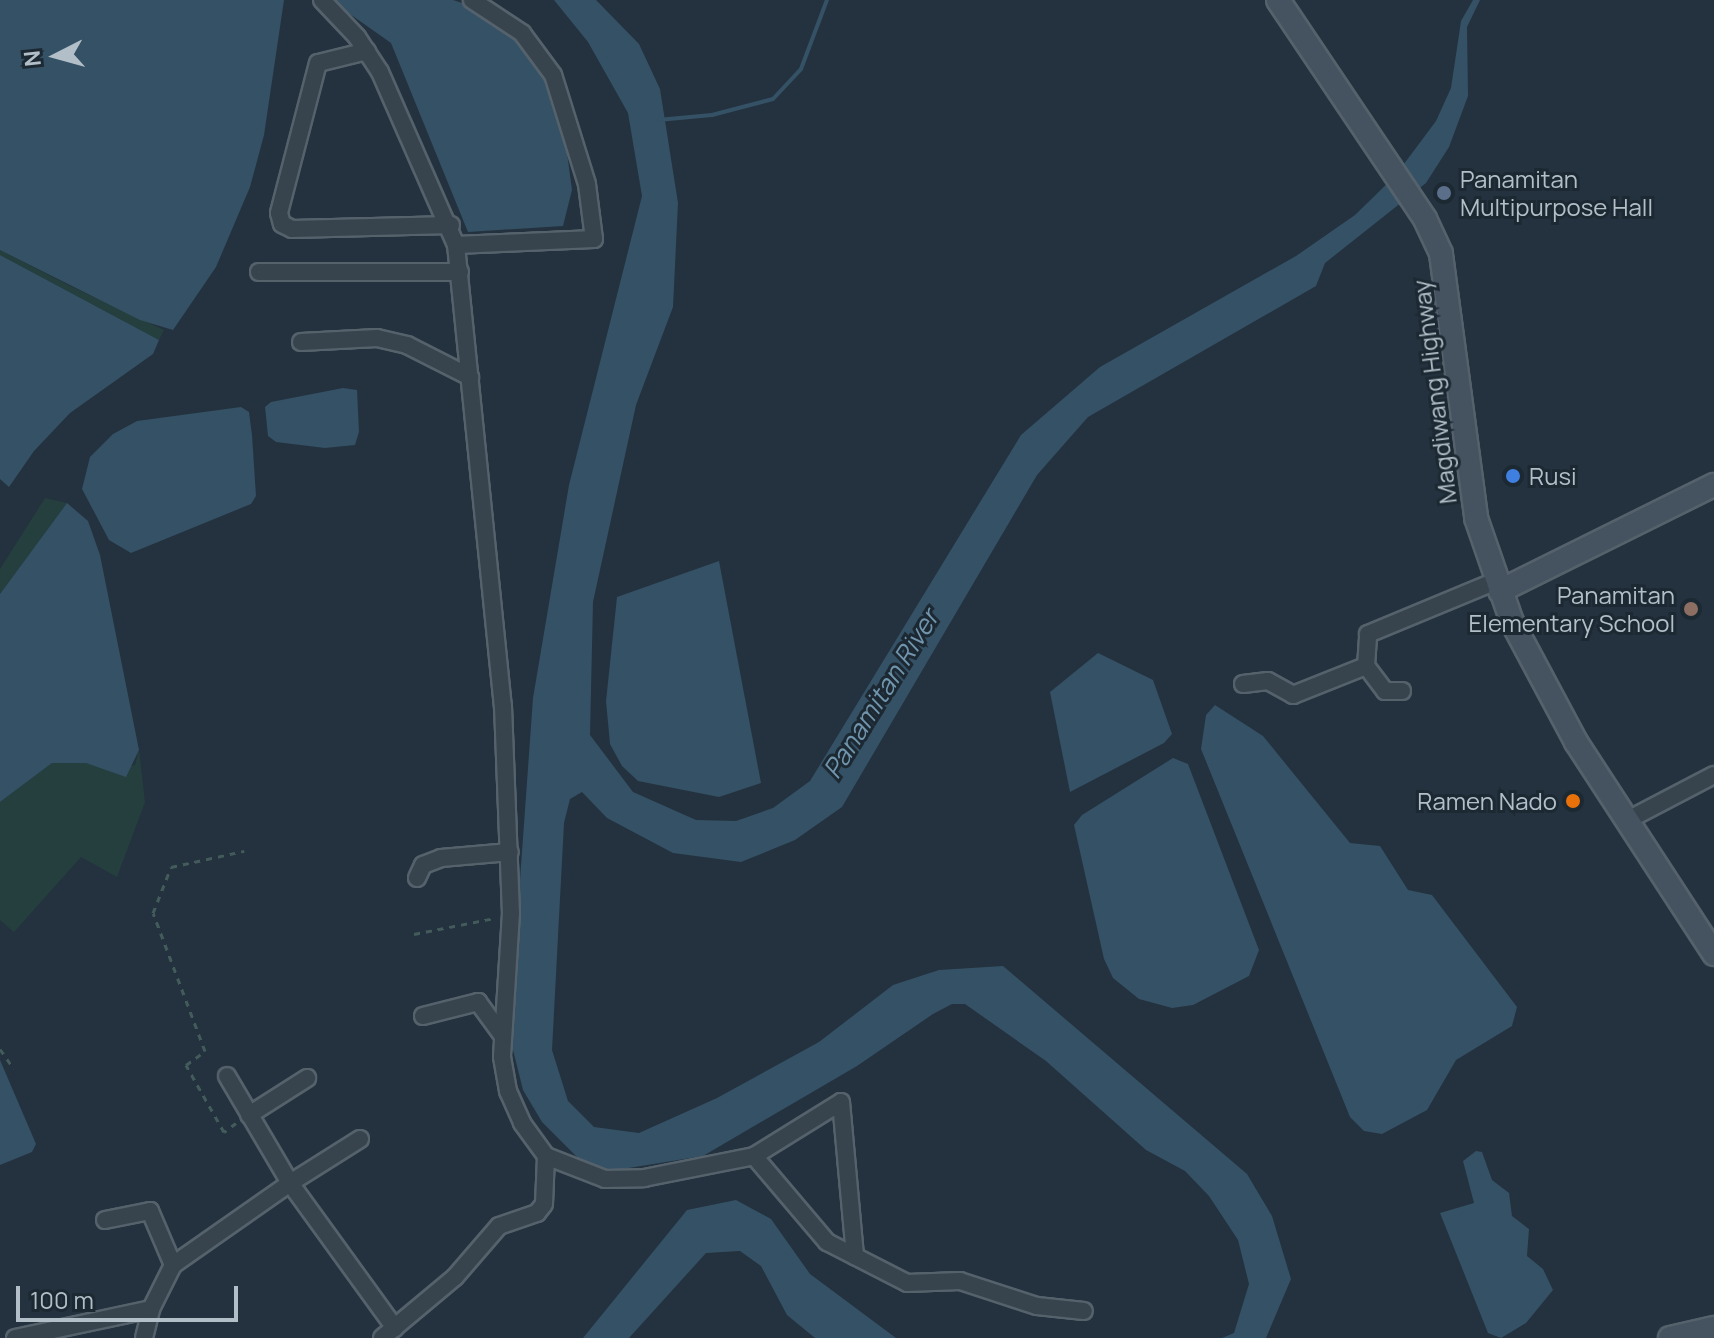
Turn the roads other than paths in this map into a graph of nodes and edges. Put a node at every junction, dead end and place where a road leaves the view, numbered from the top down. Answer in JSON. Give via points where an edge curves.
{"nodes":[{"id":1,"x":322,"y":0,"type":"edge"},
{"id":2,"x":472,"y":0,"type":"edge"},
{"id":3,"x":1278,"y":0,"type":"edge"},
{"id":4,"x":367,"y":51,"type":"junction"},
{"id":5,"x":451,"y":225,"type":"junction"},
{"id":6,"x":456,"y":245,"type":"junction"},
{"id":7,"x":259,"y":272,"type":"dead end"},
{"id":8,"x":460,"y":272,"type":"junction"},
{"id":9,"x":301,"y":342,"type":"dead end"},
{"id":10,"x":470,"y":377,"type":"junction"},
{"id":11,"x":1714,"y":485,"type":"edge"},
{"id":12,"x":1498,"y":586,"type":"junction"},
{"id":13,"x":1366,"y":666,"type":"junction"},
{"id":14,"x":1243,"y":684,"type":"dead end"},
{"id":15,"x":1402,"y":691,"type":"dead end"},
{"id":16,"x":1714,"y":775,"type":"edge"},
{"id":17,"x":1626,"y":821,"type":"junction"},
{"id":18,"x":510,"y":852,"type":"junction"},
{"id":19,"x":417,"y":878,"type":"dead end"},
{"id":20,"x":1714,"y":954,"type":"edge"},
{"id":21,"x":423,"y":1016,"type":"dead end"},
{"id":22,"x":502,"y":1035,"type":"junction"},
{"id":23,"x":227,"y":1076,"type":"dead end"},
{"id":24,"x":307,"y":1078,"type":"dead end"},
{"id":25,"x":249,"y":1115,"type":"junction"},
{"id":26,"x":360,"y":1139,"type":"dead end"},
{"id":27,"x":546,"y":1156,"type":"junction"},
{"id":28,"x":754,"y":1156,"type":"junction"},
{"id":29,"x":290,"y":1183,"type":"junction"},
{"id":30,"x":105,"y":1220,"type":"dead end"},
{"id":31,"x":855,"y":1256,"type":"junction"},
{"id":32,"x":173,"y":1265,"type":"junction"},
{"id":33,"x":151,"y":1309,"type":"junction"},
{"id":34,"x":1084,"y":1311,"type":"dead end"},
{"id":35,"x":1714,"y":1328,"type":"edge"},
{"id":36,"x":388,"y":1333,"type":"edge"},
{"id":37,"x":15,"y":1338,"type":"edge"},
{"id":38,"x":144,"y":1338,"type":"edge"},
{"id":39,"x":1670,"y":1338,"type":"edge"}],
"edges":[{"from":1,"to":4,"type":"street"},
{"from":2,"to":6,"type":"street","via":[[522,33],[553,75],[587,184],[594,239]]},
{"from":3,"to":12,"type":"main road","name":"Magdiwang Highway","via":[[1413,201],[1444,263],[1464,455],[1476,518]]},
{"from":4,"to":5,"type":"street"},
{"from":4,"to":5,"type":"street","via":[[318,63],[279,213],[282,224],[292,229]]},
{"from":5,"to":6,"type":"street"},
{"from":6,"to":8,"type":"street"},
{"from":7,"to":8,"type":"street"},
{"from":8,"to":10,"type":"street"},
{"from":9,"to":10,"type":"street","via":[[377,338],[407,345]]},
{"from":10,"to":18,"type":"street","via":[[496,609]]},
{"from":11,"to":12,"type":"main road"},
{"from":12,"to":13,"type":"street","via":[[1368,634]]},
{"from":12,"to":17,"type":"main road","name":"Magdiwang Highway","via":[[1546,689]]},
{"from":13,"to":14,"type":"street","via":[[1293,695],[1268,681]]},
{"from":13,"to":15,"type":"street","via":[[1385,691]]},
{"from":16,"to":17,"type":"street"},
{"from":17,"to":20,"type":"main road","name":"Magdiwang Highway"},
{"from":18,"to":19,"type":"street","via":[[441,858],[423,865]]},
{"from":18,"to":22,"type":"street"},
{"from":21,"to":22,"type":"street","via":[[478,1002]]},
{"from":22,"to":27,"type":"street","via":[[508,1091]]},
{"from":23,"to":25,"type":"street"},
{"from":24,"to":25,"type":"street"},
{"from":25,"to":29,"type":"street"},
{"from":26,"to":29,"type":"street"},
{"from":27,"to":28,"type":"street","via":[[605,1179],[644,1178]]},
{"from":27,"to":36,"type":"street","via":[[544,1204],[537,1213],[499,1226],[455,1277]]},
{"from":28,"to":31,"type":"street","via":[[827,1242]]},
{"from":28,"to":31,"type":"street","via":[[841,1102]]},
{"from":29,"to":32,"type":"street"},
{"from":29,"to":36,"type":"street"},
{"from":30,"to":32,"type":"street","via":[[150,1211]]},
{"from":31,"to":34,"type":"street","via":[[907,1283],[960,1281],[1037,1306]]},
{"from":32,"to":33,"type":"street"},
{"from":33,"to":37,"type":"street"},
{"from":33,"to":38,"type":"street"},
{"from":35,"to":39,"type":"main road"}]}
